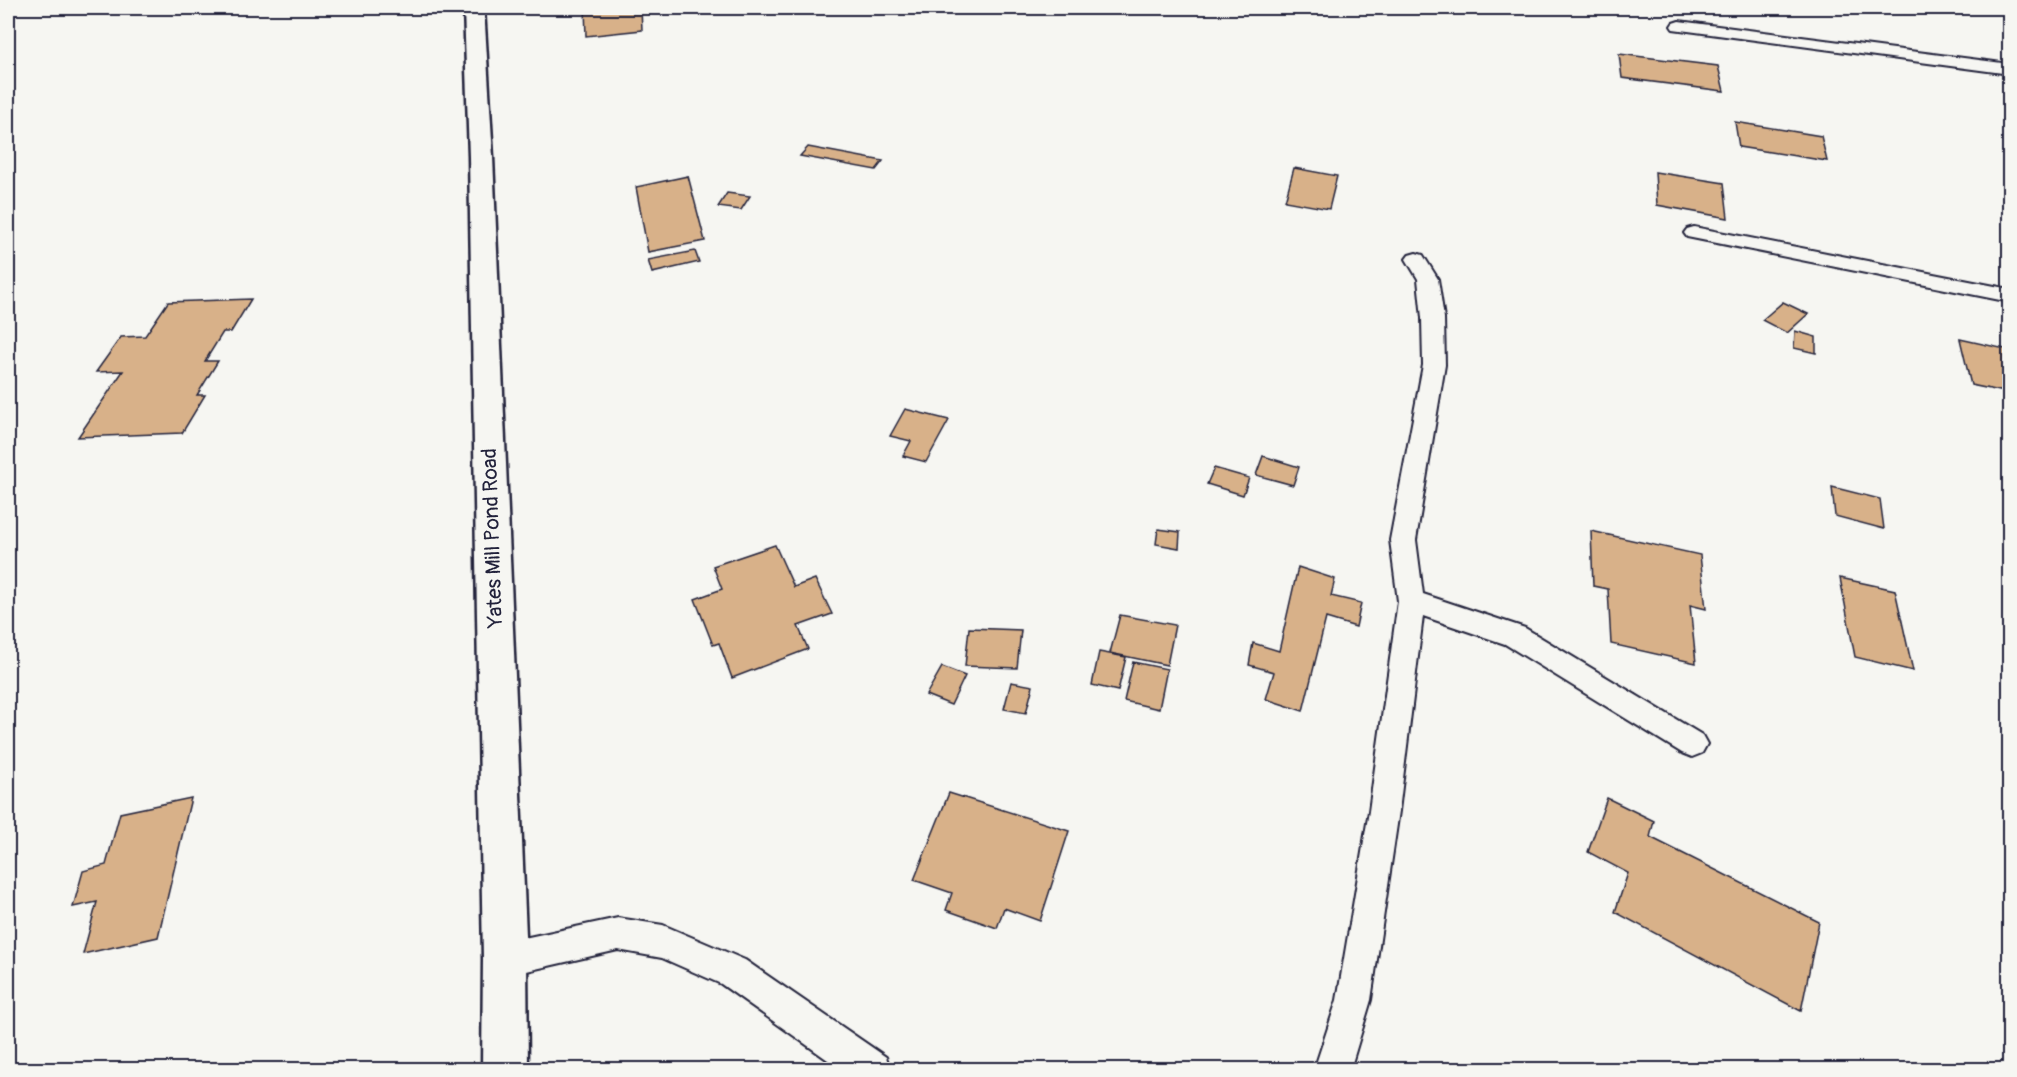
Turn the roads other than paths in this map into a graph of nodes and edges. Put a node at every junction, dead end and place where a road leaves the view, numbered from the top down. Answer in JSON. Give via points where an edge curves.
{"nodes":[{"id":1,"x":474,"y":8,"type":"edge"},
{"id":2,"x":1679,"y":26,"type":"dead end"},
{"id":3,"x":2010,"y":69,"type":"edge"},
{"id":4,"x":1694,"y":233,"type":"dead end"},
{"id":5,"x":1416,"y":259,"type":"dead end"},
{"id":6,"x":2010,"y":296,"type":"edge"},
{"id":7,"x":1411,"y":601,"type":"junction"},
{"id":8,"x":1692,"y":744,"type":"dead end"},
{"id":9,"x":505,"y":959,"type":"junction"},
{"id":10,"x":505,"y":1070,"type":"edge"},
{"id":11,"x":873,"y":1070,"type":"edge"},
{"id":12,"x":1332,"y":1070,"type":"edge"}],
"edges":[{"from":1,"to":9,"type":"street","name":"Yates Mill Pond Road"},
{"from":2,"to":3,"type":"lane"},
{"from":4,"to":6,"type":"lane"},
{"from":5,"to":7,"type":"lane","via":[[1428,279],[1434,365],[1403,540]]},
{"from":7,"to":8,"type":"lane","via":[[1515,636]]},
{"from":7,"to":12,"type":"lane","via":[[1354,1000]]},
{"from":9,"to":10,"type":"street","name":"Yates Mill Pond Road"},
{"from":9,"to":11,"type":"lane","via":[[618,934],[663,942],[733,972]]}]}
